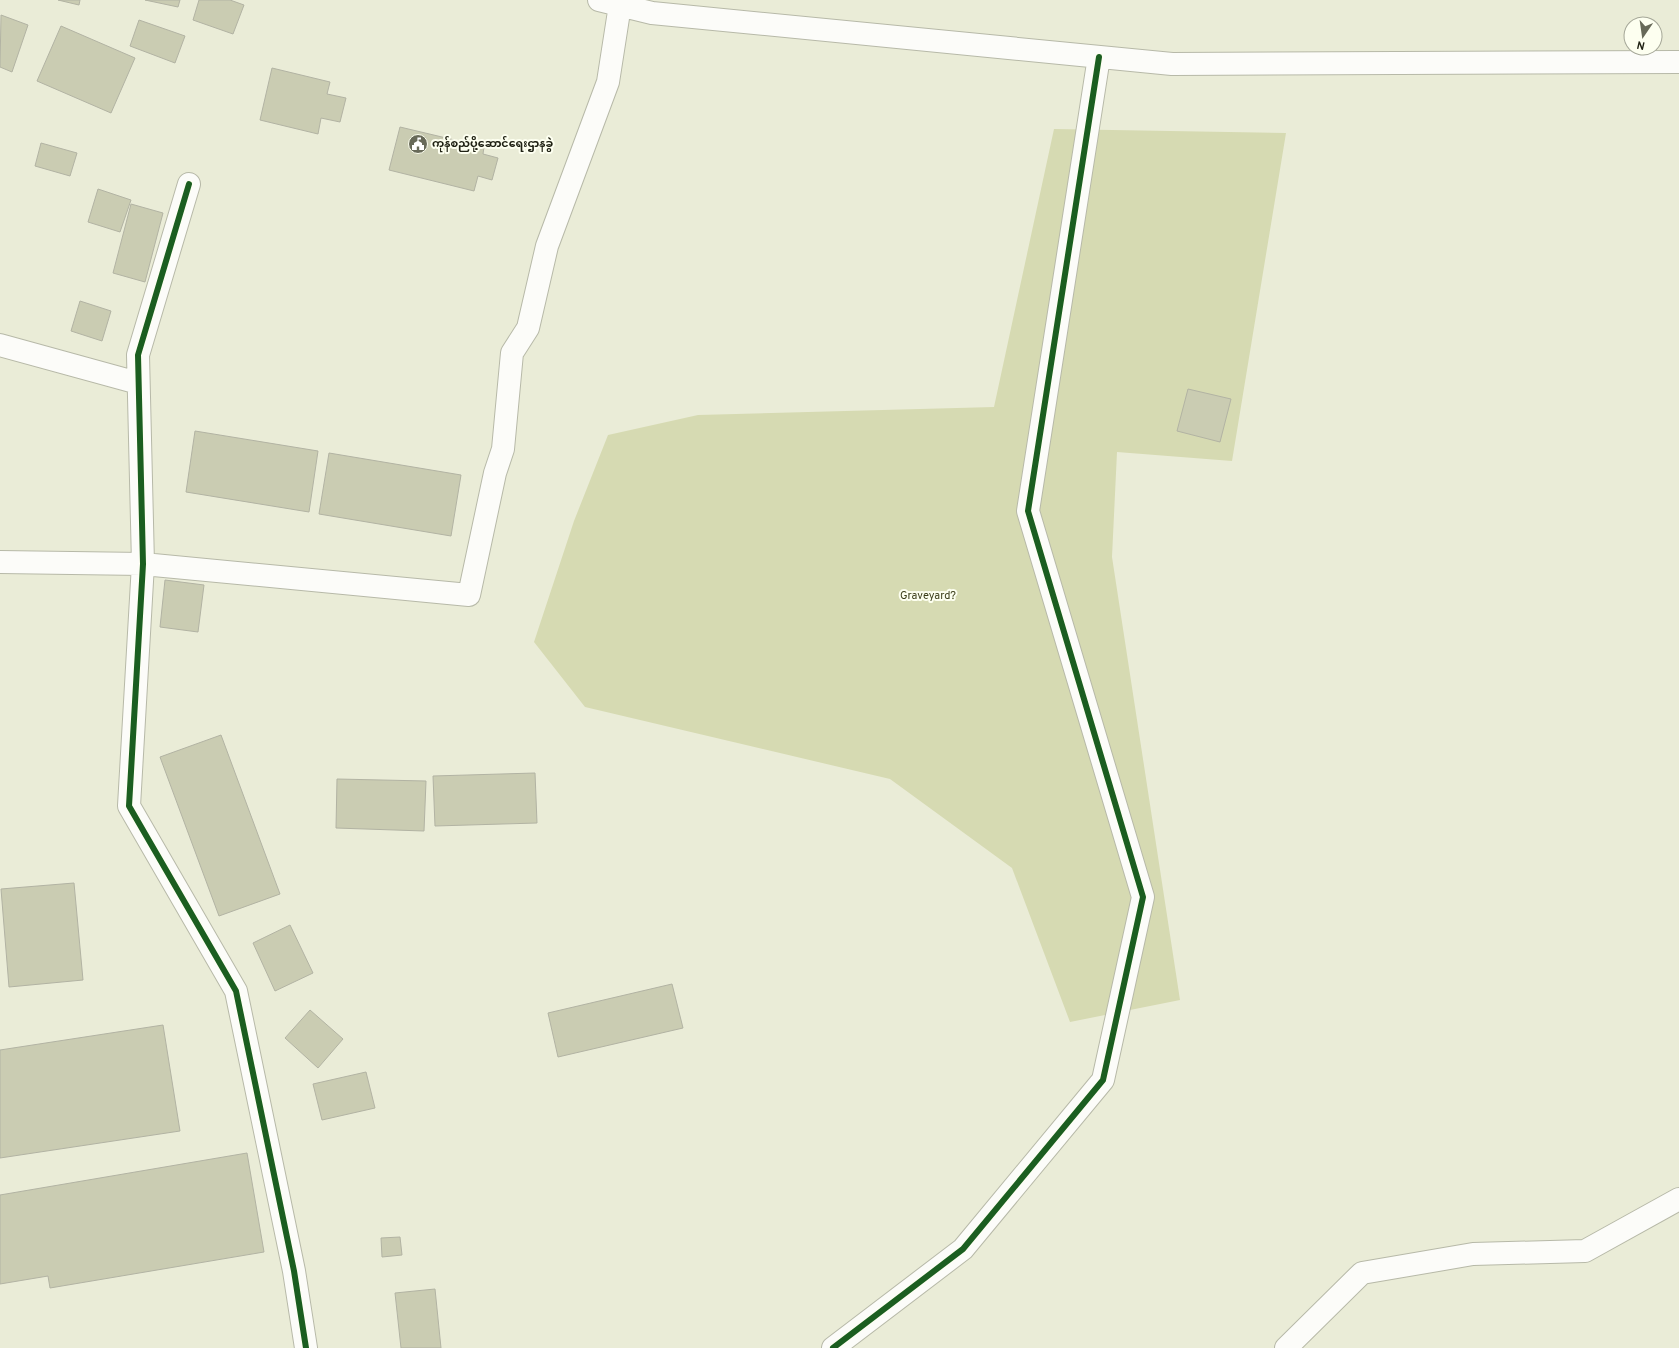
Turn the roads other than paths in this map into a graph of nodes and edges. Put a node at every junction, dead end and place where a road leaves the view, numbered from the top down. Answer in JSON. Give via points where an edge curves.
{"nodes":[{"id":1,"x":599,"y":0,"type":"edge"},
{"id":2,"x":620,"y":5,"type":"junction"},
{"id":3,"x":1099,"y":57,"type":"junction"},
{"id":4,"x":1679,"y":62,"type":"edge"},
{"id":5,"x":189,"y":184,"type":"dead end"},
{"id":6,"x":0,"y":345,"type":"edge"},
{"id":7,"x":138,"y":383,"type":"junction"},
{"id":8,"x":0,"y":562,"type":"edge"},
{"id":9,"x":143,"y":564,"type":"junction"},
{"id":10,"x":1679,"y":1199,"type":"edge"},
{"id":11,"x":306,"y":1348,"type":"edge"},
{"id":12,"x":833,"y":1348,"type":"edge"},
{"id":13,"x":1286,"y":1348,"type":"edge"}],
"edges":[{"from":1,"to":2,"type":"street"},
{"from":2,"to":3,"type":"street","via":[[652,13]]},
{"from":2,"to":9,"type":"street","via":[[608,82],[547,246],[528,328],[512,353],[502,449],[469,595]]},
{"from":3,"to":4,"type":"street","via":[[1172,64]]},
{"from":3,"to":12,"type":"street","via":[[1028,511],[1143,897],[1103,1080],[963,1249]]},
{"from":5,"to":7,"type":"street","via":[[138,355]]},
{"from":6,"to":7,"type":"street"},
{"from":7,"to":9,"type":"street"},
{"from":8,"to":9,"type":"street"},
{"from":9,"to":11,"type":"street","via":[[129,806],[236,991],[294,1271]]},
{"from":10,"to":13,"type":"street","via":[[1585,1251],[1474,1254],[1362,1273]]}]}
